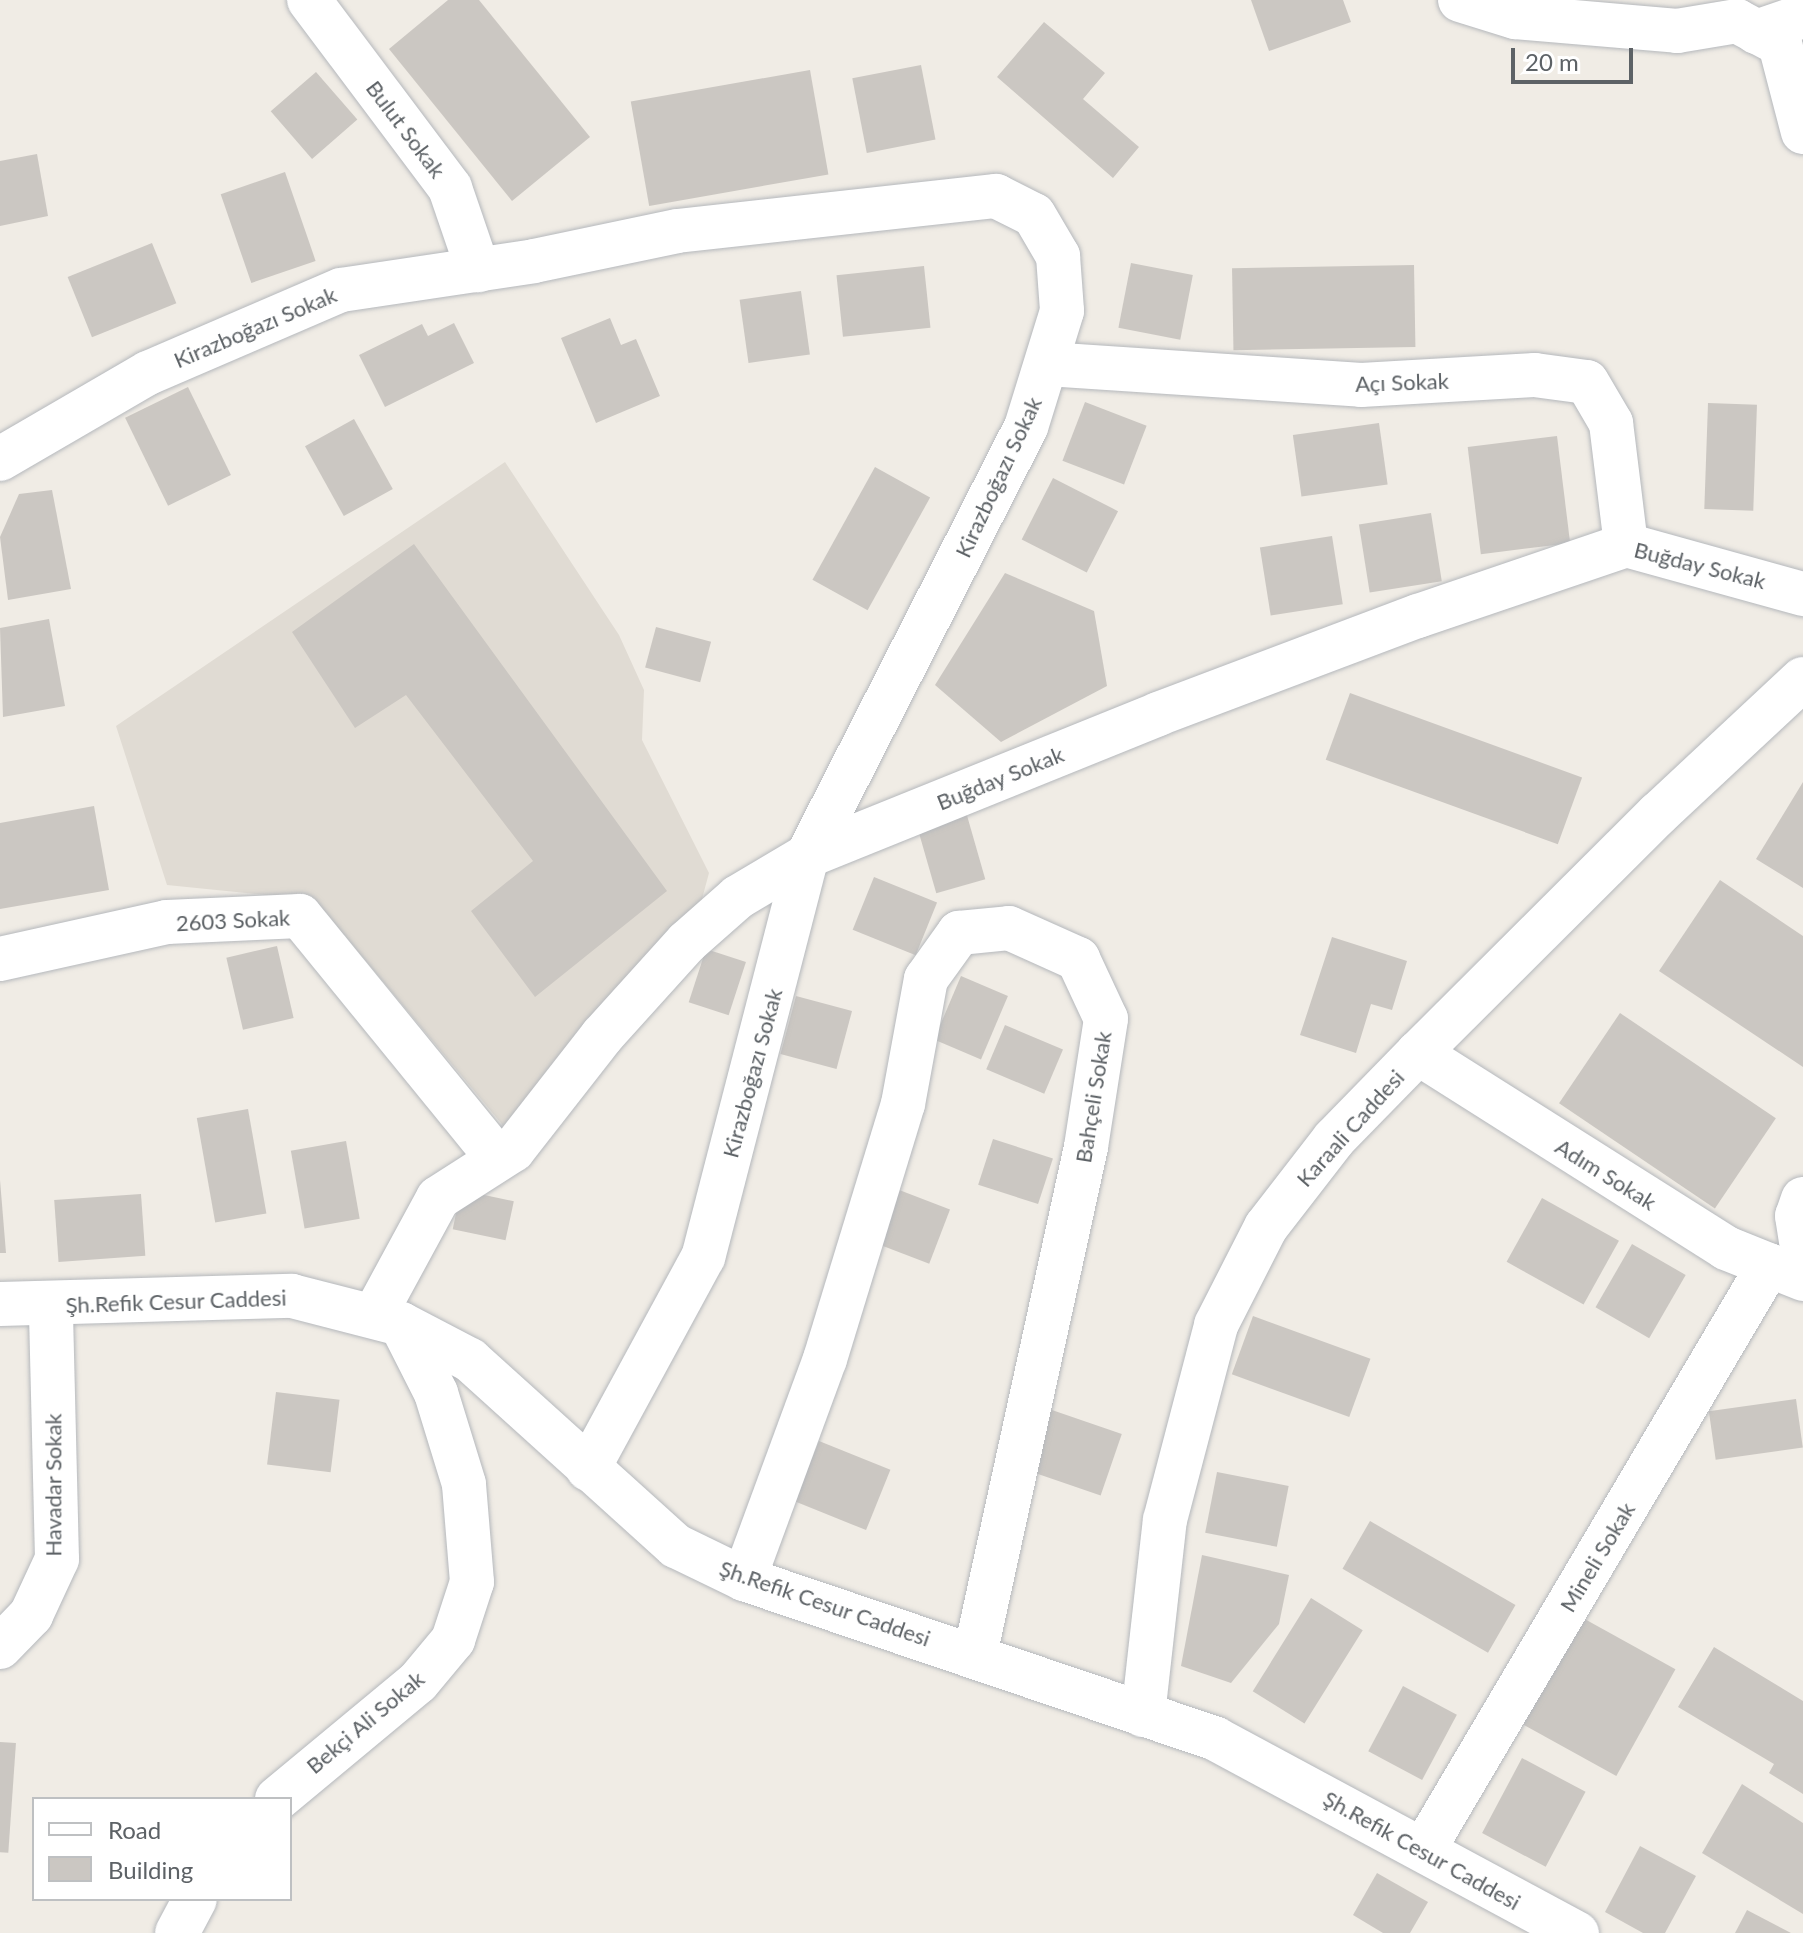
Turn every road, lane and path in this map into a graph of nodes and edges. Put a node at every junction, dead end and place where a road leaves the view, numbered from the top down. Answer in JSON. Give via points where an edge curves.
{"nodes":[{"id":1,"x":309,"y":0,"type":"edge"},
{"id":2,"x":1460,"y":0,"type":"edge"},
{"id":3,"x":1803,"y":16,"type":"edge"},
{"id":4,"x":1756,"y":32,"type":"junction"},
{"id":5,"x":1803,"y":132,"type":"edge"},
{"id":6,"x":478,"y":270,"type":"junction"},
{"id":7,"x":1047,"y":364,"type":"junction"},
{"id":8,"x":0,"y":459,"type":"edge"},
{"id":9,"x":1626,"y":545,"type":"junction"},
{"id":10,"x":1803,"y":594,"type":"edge"},
{"id":11,"x":1803,"y":679,"type":"edge"},
{"id":12,"x":807,"y":856,"type":"junction"},
{"id":13,"x":0,"y":959,"type":"edge"},
{"id":14,"x":1418,"y":1053,"type":"junction"},
{"id":15,"x":498,"y":1159,"type":"junction"},
{"id":16,"x":1803,"y":1199,"type":"edge"},
{"id":17,"x":1792,"y":1266,"type":"edge"},
{"id":18,"x":0,"y":1304,"type":"edge"},
{"id":19,"x":51,"y":1305,"type":"junction"},
{"id":20,"x":388,"y":1320,"type":"junction"},
{"id":21,"x":588,"y":1469,"type":"junction"},
{"id":22,"x":744,"y":1579,"type":"junction"},
{"id":23,"x":0,"y":1647,"type":"edge"},
{"id":24,"x":975,"y":1655,"type":"junction"},
{"id":25,"x":1143,"y":1715,"type":"junction"},
{"id":26,"x":279,"y":1797,"type":"edge"},
{"id":27,"x":1424,"y":1849,"type":"junction"},
{"id":28,"x":194,"y":1901,"type":"edge"},
{"id":29,"x":177,"y":1933,"type":"edge"},
{"id":30,"x":1577,"y":1933,"type":"edge"}],
"edges":[{"from":1,"to":6,"type":"street","name":"Bulut Sokak","via":[[450,188]]},
{"from":2,"to":4,"type":"street","via":[[1515,17],[1677,31],[1737,21]]},
{"from":3,"to":4,"type":"street"},
{"from":4,"to":5,"type":"street","via":[[1780,44]]},
{"from":6,"to":7,"type":"street","name":"Kirazboğazı Sokak","via":[[677,231],[996,196],[1034,215],[1058,256],[1062,311]]},
{"from":6,"to":8,"type":"street","name":"Kirazboğazı Sokak","via":[[341,290],[148,373]]},
{"from":7,"to":9,"type":"street","name":"Açı Sokak","via":[[1361,385],[1535,375],[1587,382],[1611,423]]},
{"from":7,"to":12,"type":"street","name":"Kirazboğazı Sokak","via":[[1026,427]]},
{"from":9,"to":10,"type":"street","name":"Buğday Sokak"},
{"from":9,"to":12,"type":"street","name":"Buğday Sokak","via":[[1288,665]]},
{"from":11,"to":14,"type":"street","name":"Karaali Caddesi","via":[[1658,814]]},
{"from":12,"to":15,"type":"street","name":"Buğday Sokak","via":[[738,897],[687,942],[602,1036],[513,1150]]},
{"from":12,"to":21,"type":"street","name":"Kirazboğazı Sokak","via":[[703,1257]]},
{"from":13,"to":15,"type":"street","name":"2603 Sokak","via":[[167,922],[300,916]]},
{"from":14,"to":17,"type":"street","name":"Adım Sokak","via":[[1726,1248]]},
{"from":14,"to":25,"type":"street","name":"Karaali Caddesi","via":[[1334,1139],[1266,1227],[1216,1325],[1165,1520]]},
{"from":15,"to":20,"type":"street","name":"Buğday Sokak","via":[[438,1198]]},
{"from":16,"to":17,"type":"street"},
{"from":17,"to":27,"type":"street","name":"Mineli Sokak"},
{"from":18,"to":19,"type":"street","name":"Şh.Refik Cesur Caddesi"},
{"from":19,"to":20,"type":"street","name":"Şh.Refik Cesur Caddesi","via":[[292,1296]]},
{"from":19,"to":23,"type":"street","name":"Havadar Sokak","via":[[57,1559],[31,1615]]},
{"from":20,"to":21,"type":"street","name":"Şh.Refik Cesur Caddesi","via":[[470,1360]]},
{"from":20,"to":26,"type":"street","name":"Bekçi Ali Sokak","via":[[436,1393],[464,1484],[472,1582],[453,1640],[418,1682]]},
{"from":21,"to":22,"type":"street","name":"Şh.Refik Cesur Caddesi","via":[[676,1546]]},
{"from":22,"to":24,"type":"street","name":"Şh.Refik Cesur Caddesi"},
{"from":22,"to":24,"type":"street","name":"Bahçeli Sokak","via":[[825,1359],[903,1104],[926,979],[959,933],[1009,928],[1078,959],[1106,1019],[1086,1147]]},
{"from":24,"to":25,"type":"street","name":"Şh.Refik Cesur Caddesi"},
{"from":25,"to":27,"type":"street","name":"Şh.Refik Cesur Caddesi","via":[[1216,1739]]},
{"from":27,"to":30,"type":"street","name":"Şh.Refik Cesur Caddesi"},
{"from":28,"to":29,"type":"street"}]}
